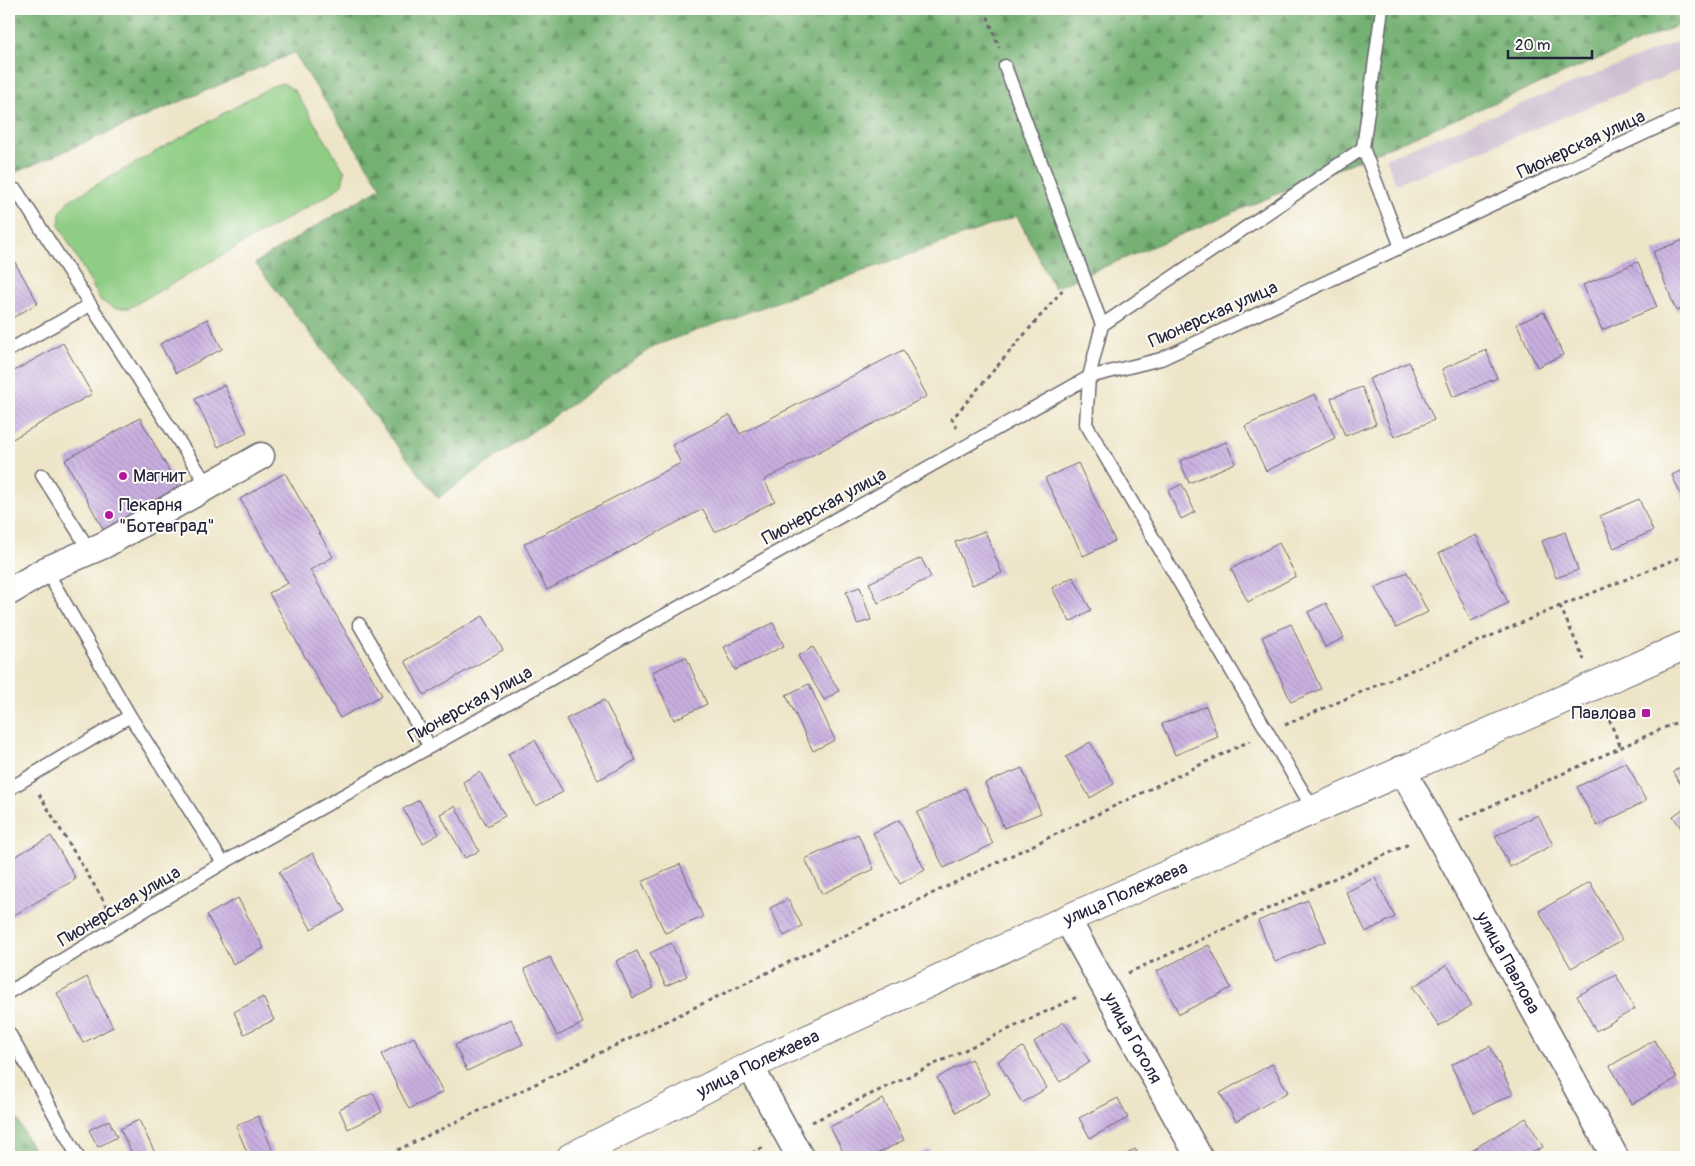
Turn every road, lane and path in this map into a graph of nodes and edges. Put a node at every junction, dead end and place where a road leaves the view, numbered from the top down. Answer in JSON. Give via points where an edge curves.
{"nodes":[{"id":1,"x":985,"y":9,"type":"edge"},
{"id":2,"x":1382,"y":9,"type":"edge"},
{"id":3,"x":1005,"y":66,"type":"joint"},
{"id":4,"x":1686,"y":114,"type":"edge"},
{"id":5,"x":1363,"y":148,"type":"junction"},
{"id":6,"x":9,"y":194,"type":"edge"},
{"id":7,"x":1401,"y":247,"type":"junction"},
{"id":8,"x":1081,"y":268,"type":"junction"},
{"id":9,"x":90,"y":305,"type":"junction"},
{"id":10,"x":1102,"y":325,"type":"junction"},
{"id":11,"x":9,"y":350,"type":"edge"},
{"id":12,"x":1089,"y":377,"type":"junction"},
{"id":13,"x":966,"y":446,"type":"junction"},
{"id":14,"x":261,"y":456,"type":"dead end"},
{"id":15,"x":42,"y":474,"type":"dead end"},
{"id":16,"x":208,"y":486,"type":"junction"},
{"id":17,"x":90,"y":551,"type":"junction"},
{"id":18,"x":1686,"y":554,"type":"edge"},
{"id":19,"x":46,"y":570,"type":"junction"},
{"id":20,"x":9,"y":592,"type":"edge"},
{"id":21,"x":359,"y":624,"type":"dead end"},
{"id":22,"x":1686,"y":645,"type":"edge"},
{"id":23,"x":130,"y":716,"type":"junction"},
{"id":24,"x":1686,"y":718,"type":"edge"},
{"id":25,"x":1268,"y":732,"type":"junction"},
{"id":26,"x":430,"y":747,"type":"junction"},
{"id":27,"x":1402,"y":770,"type":"junction"},
{"id":28,"x":28,"y":777,"type":"junction"},
{"id":29,"x":9,"y":789,"type":"edge"},
{"id":30,"x":1313,"y":809,"type":"junction"},
{"id":31,"x":1435,"y":831,"type":"junction"},
{"id":32,"x":223,"y":864,"type":"junction"},
{"id":33,"x":1067,"y":919,"type":"junction"},
{"id":34,"x":119,"y":926,"type":"junction"},
{"id":35,"x":1103,"y":985,"type":"junction"},
{"id":36,"x":9,"y":992,"type":"edge"},
{"id":37,"x":9,"y":1033,"type":"edge"},
{"id":38,"x":750,"y":1066,"type":"junction"},
{"id":39,"x":787,"y":1134,"type":"junction"},
{"id":40,"x":78,"y":1157,"type":"edge"},
{"id":41,"x":383,"y":1157,"type":"edge"},
{"id":42,"x":571,"y":1157,"type":"edge"},
{"id":43,"x":744,"y":1157,"type":"edge"},
{"id":44,"x":800,"y":1157,"type":"edge"},
{"id":45,"x":1199,"y":1157,"type":"edge"},
{"id":46,"x":1614,"y":1157,"type":"edge"}],
"edges":[{"from":1,"to":3,"type":"path"},
{"from":2,"to":5,"type":"lane"},
{"from":3,"to":8,"type":"lane"},
{"from":4,"to":7,"type":"lane","name":"Пионерская улица"},
{"from":5,"to":7,"type":"lane"},
{"from":5,"to":10,"type":"lane"},
{"from":6,"to":9,"type":"lane","via":[[16,190]]},
{"from":7,"to":12,"type":"lane","name":"Пионерская улица","via":[[1161,359]]},
{"from":8,"to":10,"type":"lane"},
{"from":8,"to":13,"type":"path","via":[[952,419]]},
{"from":9,"to":11,"type":"lane"},
{"from":9,"to":16,"type":"lane"},
{"from":10,"to":12,"type":"lane"},
{"from":12,"to":13,"type":"lane","name":"Пионерская улица"},
{"from":12,"to":25,"type":"lane","via":[[1086,424]]},
{"from":13,"to":26,"type":"lane","name":"Пионерская улица"},
{"from":14,"to":16,"type":"street"},
{"from":15,"to":17,"type":"lane"},
{"from":16,"to":17,"type":"street"},
{"from":17,"to":19,"type":"street"},
{"from":18,"to":25,"type":"path"},
{"from":19,"to":20,"type":"street"},
{"from":19,"to":23,"type":"lane"},
{"from":21,"to":26,"type":"lane"},
{"from":22,"to":27,"type":"main road","name":"улица Полежаева"},
{"from":23,"to":28,"type":"lane"},
{"from":23,"to":32,"type":"lane"},
{"from":24,"to":31,"type":"path"},
{"from":25,"to":30,"type":"lane"},
{"from":25,"to":41,"type":"path"},
{"from":26,"to":32,"type":"lane","name":"Пионерская улица"},
{"from":27,"to":30,"type":"main road","name":"улица Полежаева"},
{"from":27,"to":31,"type":"street","name":"улица Павлова"},
{"from":28,"to":29,"type":"lane"},
{"from":28,"to":34,"type":"path"},
{"from":30,"to":33,"type":"main road","name":"улица Полежаева"},
{"from":31,"to":35,"type":"path"},
{"from":31,"to":46,"type":"street","name":"улица Павлова"},
{"from":32,"to":34,"type":"lane","name":"Пионерская улица"},
{"from":33,"to":35,"type":"street","name":"улица Гоголя"},
{"from":33,"to":38,"type":"main road","name":"улица Полежаева"},
{"from":34,"to":36,"type":"lane","name":"Пионерская улица"},
{"from":35,"to":39,"type":"path"},
{"from":35,"to":45,"type":"street","name":"улица Гоголя"},
{"from":37,"to":40,"type":"lane"},
{"from":38,"to":39,"type":"street"},
{"from":38,"to":42,"type":"main road","name":"улица Полежаева"},
{"from":39,"to":43,"type":"path"},
{"from":39,"to":44,"type":"street"}]}
